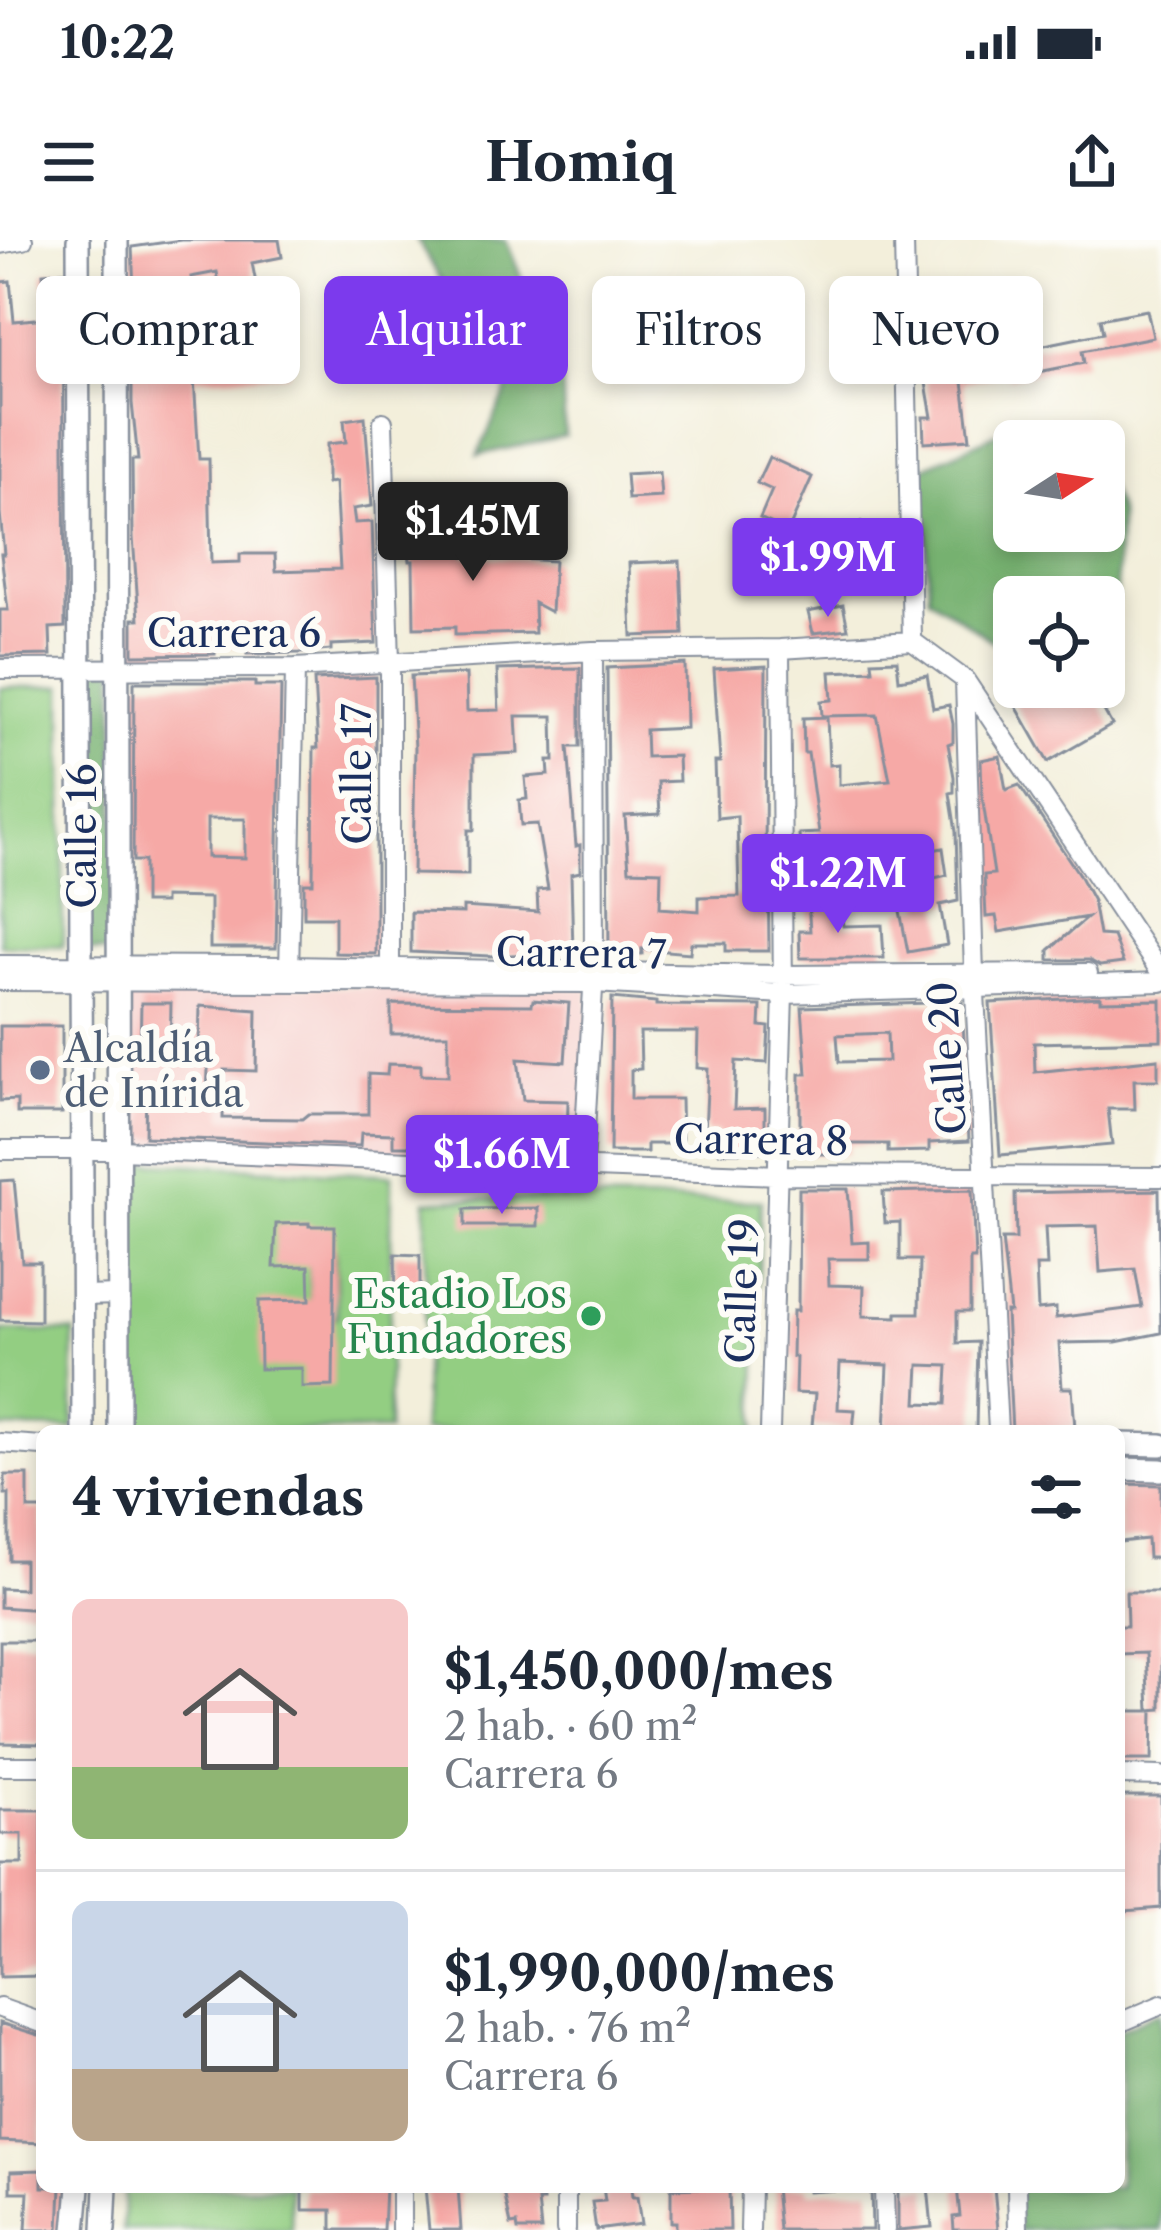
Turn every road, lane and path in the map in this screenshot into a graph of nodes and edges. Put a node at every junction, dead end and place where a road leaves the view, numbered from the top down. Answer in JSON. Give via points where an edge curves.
{"nodes":[{"id":1,"x":23,"y":240,"type":"edge"},
{"id":2,"x":78,"y":240,"type":"edge"},
{"id":3,"x":117,"y":240,"type":"edge"},
{"id":4,"x":904,"y":240,"type":"edge"},
{"id":5,"x":0,"y":244,"type":"edge"},
{"id":6,"x":383,"y":422,"type":"dead end"},
{"id":7,"x":913,"y":641,"type":"junction"},
{"id":8,"x":780,"y":649,"type":"junction"},
{"id":9,"x":593,"y":651,"type":"junction"},
{"id":10,"x":390,"y":663,"type":"junction"},
{"id":11,"x":117,"y":666,"type":"junction"},
{"id":12,"x":80,"y":667,"type":"junction"},
{"id":13,"x":295,"y":668,"type":"junction"},
{"id":14,"x":0,"y":669,"type":"edge"},
{"id":15,"x":965,"y":680,"type":"junction"},
{"id":16,"x":0,"y":965,"type":"edge"},
{"id":17,"x":80,"y":974,"type":"junction"},
{"id":18,"x":119,"y":974,"type":"junction"},
{"id":19,"x":289,"y":974,"type":"junction"},
{"id":20,"x":390,"y":976,"type":"junction"},
{"id":21,"x":1160,"y":976,"type":"edge"},
{"id":22,"x":594,"y":977,"type":"junction"},
{"id":23,"x":0,"y":981,"type":"edge"},
{"id":24,"x":976,"y":981,"type":"junction"},
{"id":25,"x":782,"y":984,"type":"junction"},
{"id":26,"x":0,"y":1150,"type":"edge"},
{"id":27,"x":84,"y":1150,"type":"junction"},
{"id":28,"x":119,"y":1150,"type":"junction"},
{"id":29,"x":583,"y":1168,"type":"junction"},
{"id":30,"x":779,"y":1175,"type":"junction"},
{"id":31,"x":988,"y":1175,"type":"junction"},
{"id":32,"x":1161,"y":1177,"type":"edge"},
{"id":33,"x":119,"y":1295,"type":"junction"},
{"id":34,"x":83,"y":1296,"type":"junction"},
{"id":35,"x":83,"y":1425,"type":"edge"},
{"id":36,"x":119,"y":1425,"type":"edge"},
{"id":37,"x":770,"y":1425,"type":"edge"},
{"id":38,"x":998,"y":1425,"type":"edge"},
{"id":39,"x":0,"y":1443,"type":"edge"},
{"id":40,"x":1125,"y":1444,"type":"edge"},
{"id":41,"x":1161,"y":1445,"type":"edge"},
{"id":42,"x":36,"y":1446,"type":"edge"},
{"id":43,"x":1125,"y":1468,"type":"edge"},
{"id":44,"x":1161,"y":1469,"type":"edge"},
{"id":45,"x":0,"y":1766,"type":"edge"},
{"id":46,"x":36,"y":1766,"type":"edge"},
{"id":47,"x":1125,"y":1775,"type":"edge"},
{"id":48,"x":1161,"y":1776,"type":"edge"},
{"id":49,"x":1161,"y":2006,"type":"edge"},
{"id":50,"x":0,"y":2008,"type":"edge"},
{"id":51,"x":36,"y":2021,"type":"edge"},
{"id":52,"x":1125,"y":2021,"type":"edge"},
{"id":53,"x":78,"y":2193,"type":"edge"},
{"id":54,"x":106,"y":2193,"type":"edge"},
{"id":55,"x":400,"y":2193,"type":"edge"},
{"id":56,"x":566,"y":2193,"type":"edge"},
{"id":57,"x":751,"y":2193,"type":"edge"},
{"id":58,"x":884,"y":2193,"type":"edge"},
{"id":59,"x":1016,"y":2193,"type":"edge"},
{"id":60,"x":75,"y":2230,"type":"edge"},
{"id":61,"x":104,"y":2230,"type":"edge"},
{"id":62,"x":401,"y":2230,"type":"edge"},
{"id":63,"x":566,"y":2230,"type":"edge"},
{"id":64,"x":750,"y":2230,"type":"edge"},
{"id":65,"x":885,"y":2230,"type":"edge"},
{"id":66,"x":1018,"y":2230,"type":"edge"}],
"edges":[{"from":1,"to":5,"type":"street"},
{"from":2,"to":12,"type":"street","name":"Calle 16"},
{"from":3,"to":11,"type":"street","name":"Calle 16"},
{"from":4,"to":7,"type":"street"},
{"from":6,"to":10,"type":"street","name":"Calle 17"},
{"from":7,"to":8,"type":"street","name":"Carrera 6"},
{"from":7,"to":15,"type":"street"},
{"from":8,"to":9,"type":"street","name":"Carrera 6"},
{"from":8,"to":25,"type":"street","name":"Calle 19"},
{"from":9,"to":10,"type":"street","name":"Carrera 6"},
{"from":9,"to":22,"type":"street"},
{"from":10,"to":13,"type":"street","name":"Carrera 6"},
{"from":10,"to":20,"type":"street","name":"Calle 17"},
{"from":11,"to":12,"type":"street","name":"Carrera 6"},
{"from":11,"to":13,"type":"street","name":"Carrera 6"},
{"from":11,"to":18,"type":"street","name":"Calle 16"},
{"from":12,"to":14,"type":"street","name":"Carrera 6"},
{"from":12,"to":17,"type":"street","name":"Calle 16"},
{"from":13,"to":19,"type":"street"},
{"from":15,"to":21,"type":"street"},
{"from":15,"to":24,"type":"street","name":"Calle 20"},
{"from":16,"to":17,"type":"street","name":"Carrera 7"},
{"from":17,"to":18,"type":"street","name":"Carrera 7"},
{"from":17,"to":23,"type":"street","name":"Carrera 7"},
{"from":17,"to":27,"type":"street","name":"Calle 16"},
{"from":18,"to":19,"type":"street","name":"Carrera 7"},
{"from":18,"to":28,"type":"street","name":"Calle 16"},
{"from":19,"to":20,"type":"street","name":"Carrera 7"},
{"from":20,"to":22,"type":"street","name":"Carrera 7"},
{"from":21,"to":24,"type":"street","name":"Carrera 7"},
{"from":22,"to":25,"type":"street","name":"Carrera 7"},
{"from":22,"to":29,"type":"street"},
{"from":24,"to":25,"type":"street","name":"Carrera 7"},
{"from":24,"to":31,"type":"street","name":"Calle 20"},
{"from":25,"to":30,"type":"street","name":"Calle 19"},
{"from":26,"to":27,"type":"street","name":"Carrera 8"},
{"from":27,"to":28,"type":"street","name":"Carrera 8"},
{"from":27,"to":34,"type":"street","name":"Calle 16"},
{"from":28,"to":29,"type":"street","name":"Carrera 8"},
{"from":28,"to":33,"type":"street","name":"Calle 16"},
{"from":29,"to":30,"type":"street","name":"Carrera 8"},
{"from":30,"to":31,"type":"street","name":"Carrera 8"},
{"from":30,"to":37,"type":"street","name":"Calle 19"},
{"from":31,"to":32,"type":"street","name":"Carrera 8"},
{"from":31,"to":38,"type":"street","name":"Calle 20"},
{"from":33,"to":34,"type":"street"},
{"from":33,"to":36,"type":"street","name":"Calle 16"},
{"from":34,"to":35,"type":"street","name":"Calle 16"},
{"from":39,"to":42,"type":"street"},
{"from":40,"to":41,"type":"street"},
{"from":43,"to":44,"type":"street"},
{"from":45,"to":46,"type":"street"},
{"from":47,"to":48,"type":"street"},
{"from":49,"to":52,"type":"street"},
{"from":50,"to":51,"type":"street"},
{"from":53,"to":60,"type":"street"},
{"from":54,"to":61,"type":"street"},
{"from":55,"to":62,"type":"street"},
{"from":56,"to":63,"type":"street"},
{"from":57,"to":64,"type":"street"},
{"from":58,"to":65,"type":"street"},
{"from":59,"to":66,"type":"street"}]}
